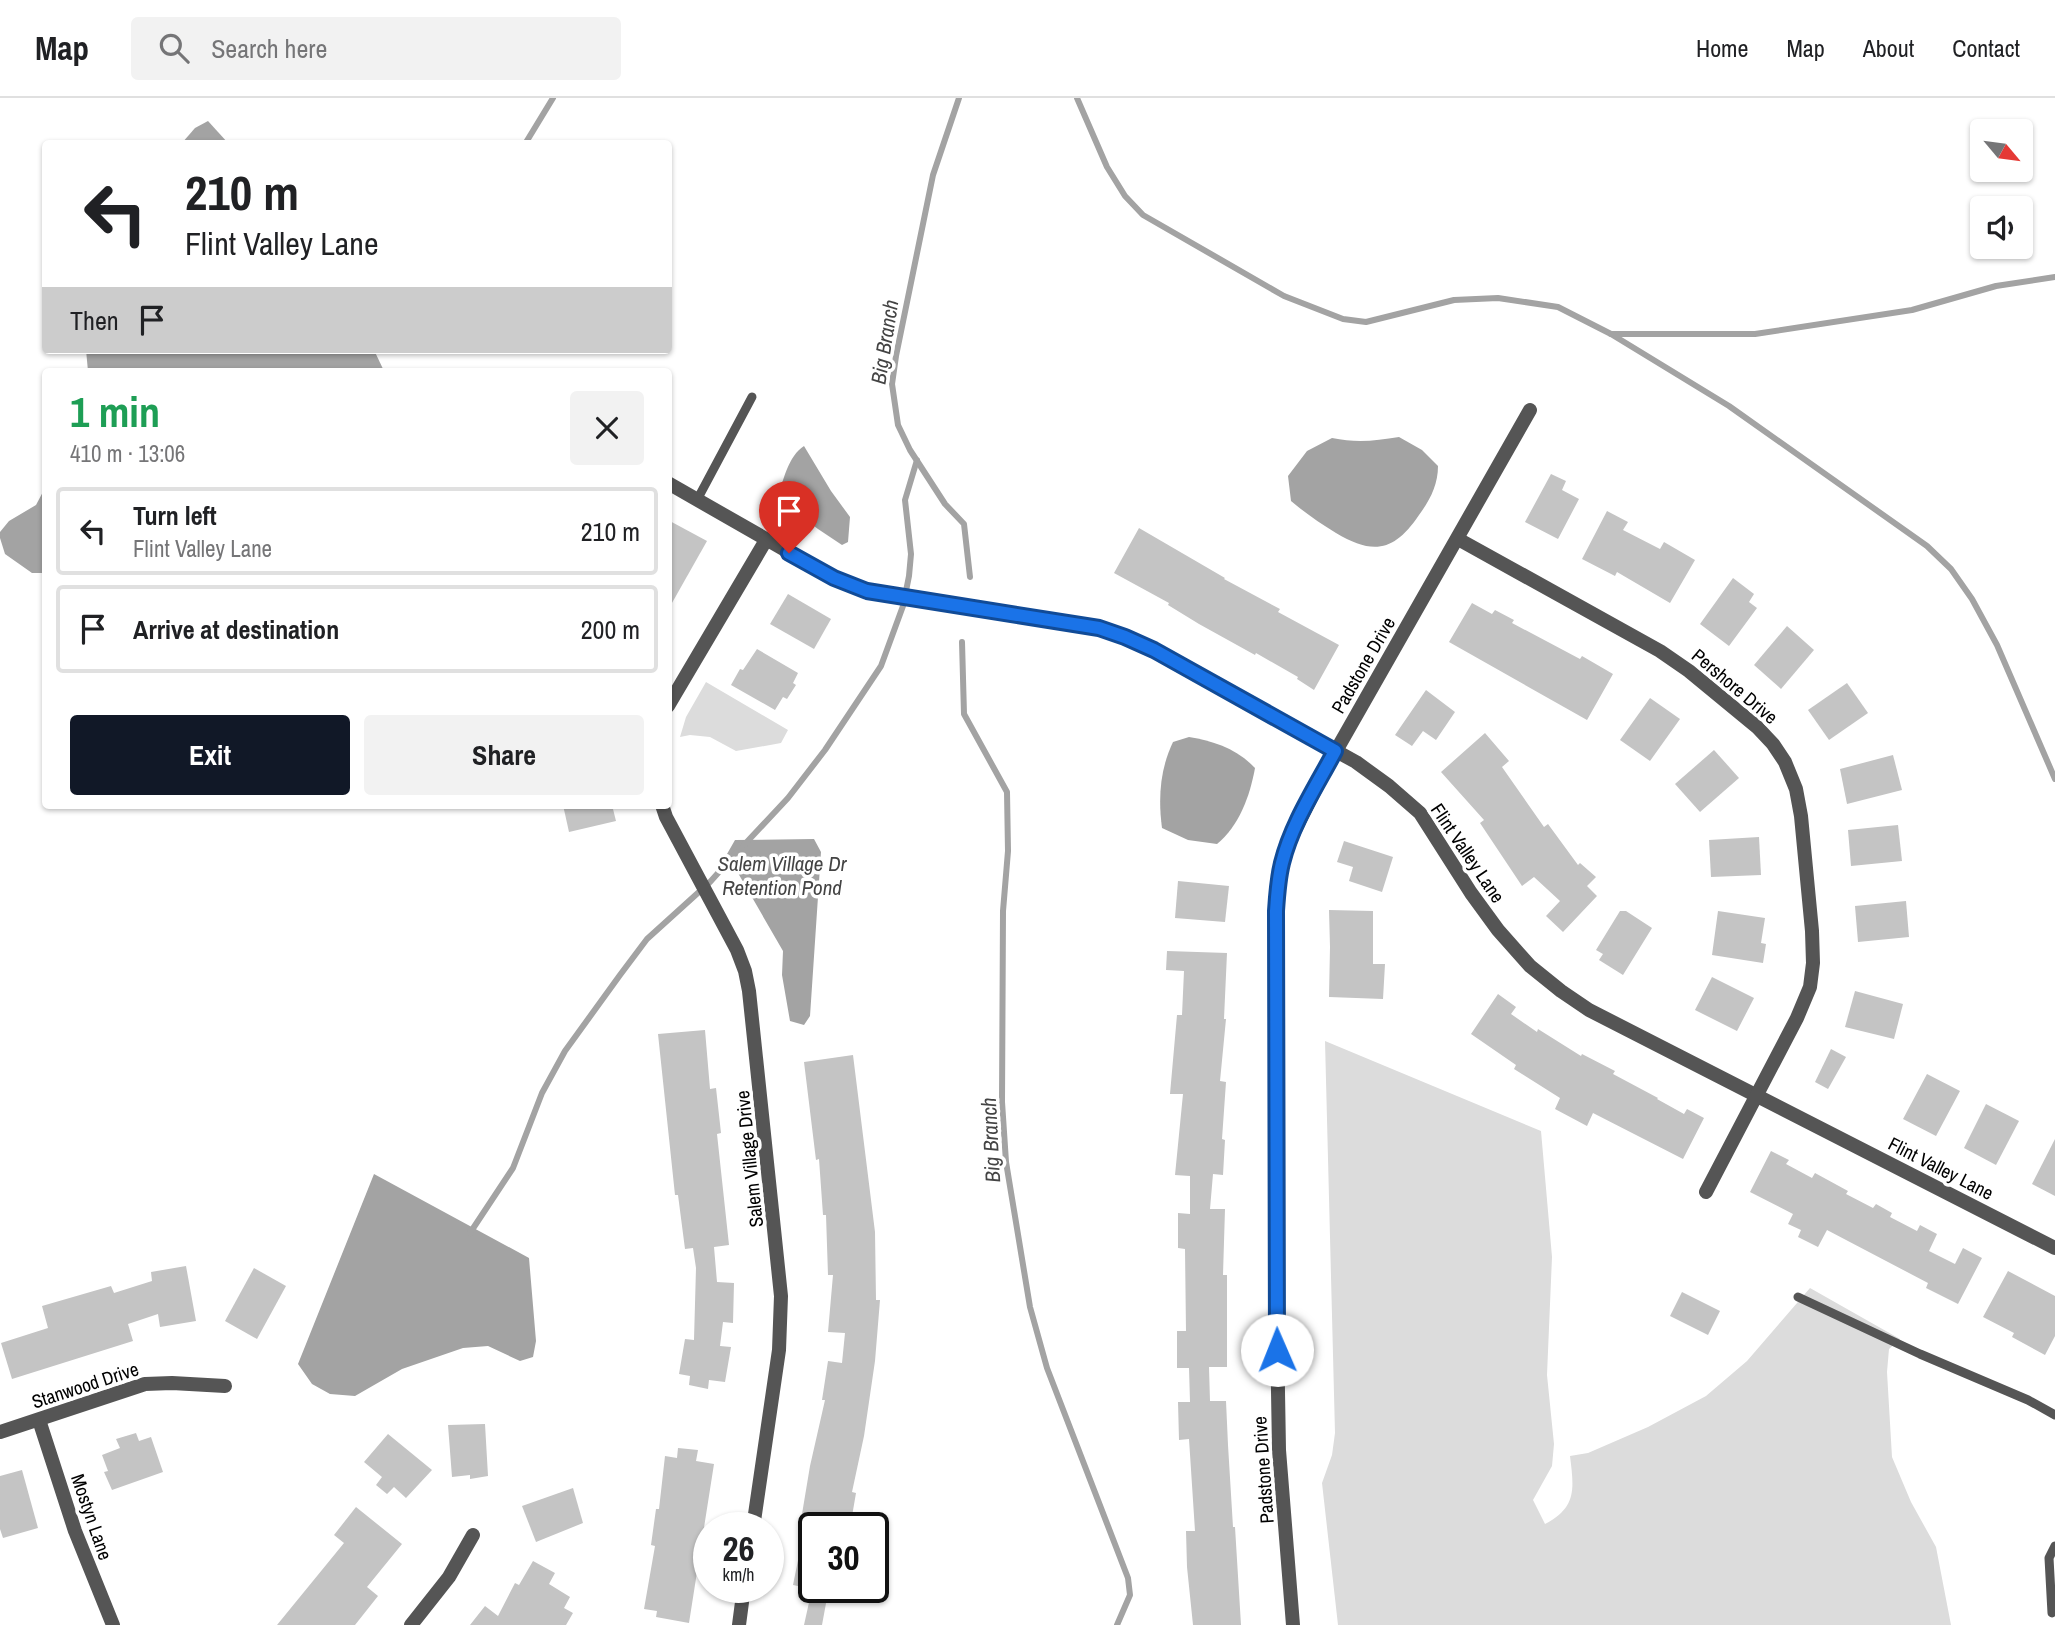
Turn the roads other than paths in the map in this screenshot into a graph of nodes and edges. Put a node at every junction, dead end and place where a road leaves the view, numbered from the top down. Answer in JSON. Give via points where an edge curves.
{"nodes":[{"id":1,"x":752,"y":397,"type":"dead end"},
{"id":2,"x":1530,"y":410,"type":"dead end"},
{"id":3,"x":672,"y":485,"type":"edge"},
{"id":4,"x":697,"y":500,"type":"junction"},
{"id":5,"x":1458,"y":539,"type":"junction"},
{"id":6,"x":766,"y":540,"type":"junction"},
{"id":7,"x":672,"y":699,"type":"edge"},
{"id":8,"x":1335,"y":751,"type":"junction"},
{"id":9,"x":663,"y":809,"type":"edge"},
{"id":10,"x":1756,"y":1096,"type":"junction"},
{"id":11,"x":1706,"y":1192,"type":"dead end"},
{"id":12,"x":2055,"y":1248,"type":"edge"},
{"id":13,"x":1798,"y":1297,"type":"dead end"},
{"id":14,"x":226,"y":1386,"type":"dead end"},
{"id":15,"x":2055,"y":1415,"type":"edge"},
{"id":16,"x":39,"y":1420,"type":"junction"},
{"id":17,"x":0,"y":1432,"type":"edge"},
{"id":18,"x":755,"y":1512,"type":"edge"},
{"id":19,"x":473,"y":1535,"type":"dead end"},
{"id":20,"x":2055,"y":1546,"type":"edge"},
{"id":21,"x":742,"y":1603,"type":"edge"},
{"id":22,"x":2052,"y":1613,"type":"dead end"},
{"id":23,"x":113,"y":1625,"type":"edge"},
{"id":24,"x":411,"y":1625,"type":"edge"},
{"id":25,"x":739,"y":1625,"type":"edge"},
{"id":26,"x":1293,"y":1625,"type":"edge"}],
"edges":[{"from":1,"to":4,"type":"lane"},
{"from":2,"to":5,"type":"street","name":"Padstone Drive"},
{"from":3,"to":4,"type":"street","name":"Flint Valley Lane"},
{"from":4,"to":6,"type":"street","name":"Flint Valley Lane"},
{"from":5,"to":8,"type":"street","name":"Padstone Drive"},
{"from":5,"to":10,"type":"street","name":"Pershore Drive","via":[[1689,671],[1757,727],[1785,762],[1801,816],[1813,963],[1810,987],[1797,1018]]},
{"from":6,"to":7,"type":"street"},
{"from":6,"to":8,"type":"street","name":"Flint Valley Lane","via":[[867,591],[1099,628],[1125,637]]},
{"from":8,"to":10,"type":"street","name":"Flint Valley Lane","via":[[1390,786],[1420,813],[1498,930],[1561,991],[1588,1010]]},
{"from":8,"to":26,"type":"street","name":"Padstone Drive","via":[[1289,842],[1276,911],[1279,1437]]},
{"from":9,"to":18,"type":"street","name":"Salem Village Drive","via":[[737,950],[749,991],[782,1320]]},
{"from":10,"to":11,"type":"street","name":"Pershore Drive"},
{"from":10,"to":12,"type":"street","name":"Flint Valley Lane"},
{"from":13,"to":15,"type":"lane"},
{"from":14,"to":16,"type":"street","name":"Stanwood Drive","via":[[145,1384]]},
{"from":16,"to":17,"type":"street","name":"Stanwood Drive"},
{"from":16,"to":23,"type":"street","name":"Mostyn Lane","via":[[75,1531]]},
{"from":19,"to":24,"type":"street","via":[[449,1577]]},
{"from":20,"to":22,"type":"lane","via":[[2049,1558]]},
{"from":21,"to":25,"type":"street"}]}
